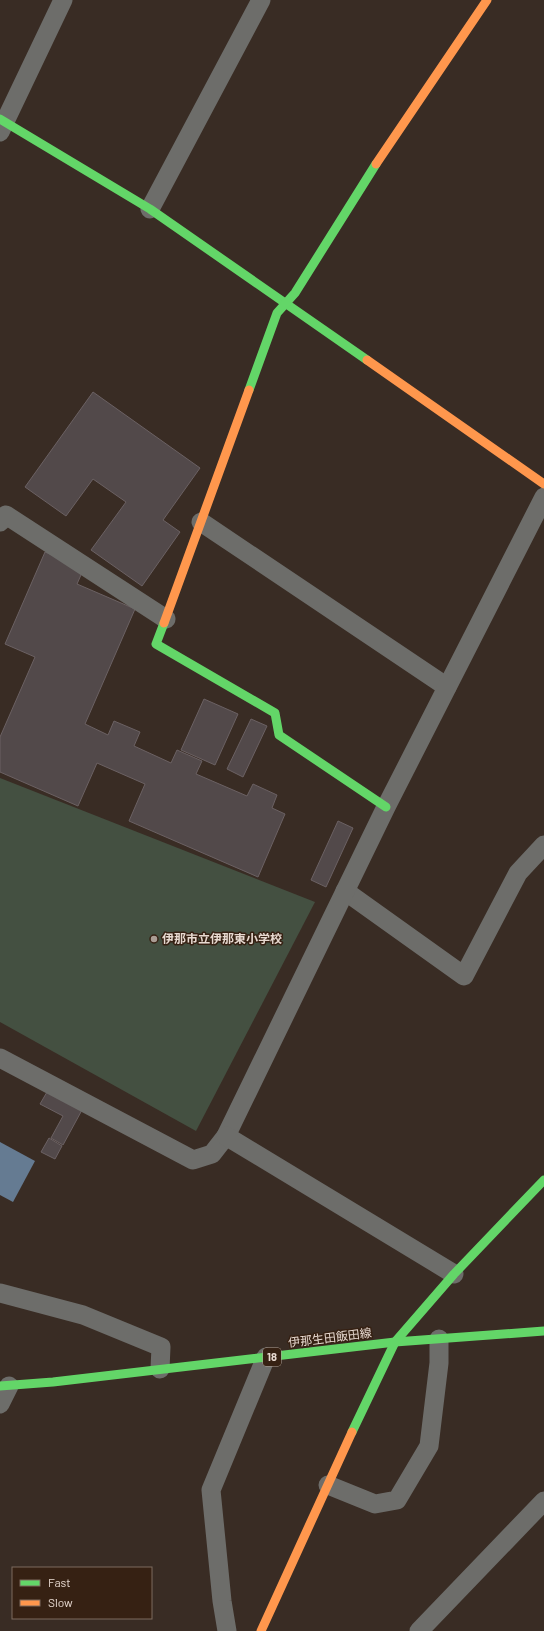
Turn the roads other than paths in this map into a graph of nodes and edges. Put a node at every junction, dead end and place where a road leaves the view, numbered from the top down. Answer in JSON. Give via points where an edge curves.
{"nodes":[{"id":1,"x":63,"y":0,"type":"edge"},
{"id":2,"x":261,"y":0,"type":"edge"},
{"id":3,"x":486,"y":0,"type":"edge"},
{"id":4,"x":2,"y":124,"type":"edge"},
{"id":5,"x":150,"y":210,"type":"junction"},
{"id":6,"x":285,"y":303,"type":"junction"},
{"id":7,"x":544,"y":484,"type":"edge"},
{"id":8,"x":544,"y":497,"type":"edge"},
{"id":9,"x":0,"y":522,"type":"edge"},
{"id":10,"x":201,"y":522,"type":"junction"},
{"id":11,"x":166,"y":618,"type":"junction"},
{"id":12,"x":447,"y":687,"type":"junction"},
{"id":13,"x":386,"y":807,"type":"junction"},
{"id":14,"x":544,"y":845,"type":"edge"},
{"id":15,"x":344,"y":891,"type":"junction"},
{"id":16,"x":0,"y":1058,"type":"edge"},
{"id":17,"x":226,"y":1136,"type":"junction"},
{"id":18,"x":544,"y":1180,"type":"edge"},
{"id":19,"x":454,"y":1274,"type":"junction"},
{"id":20,"x":0,"y":1293,"type":"edge"},
{"id":21,"x":544,"y":1331,"type":"edge"},
{"id":22,"x":439,"y":1339,"type":"junction"},
{"id":23,"x":395,"y":1342,"type":"junction"},
{"id":24,"x":266,"y":1357,"type":"junction"},
{"id":25,"x":160,"y":1369,"type":"junction"},
{"id":26,"x":4,"y":1386,"type":"edge"},
{"id":27,"x":0,"y":1404,"type":"edge"},
{"id":28,"x":328,"y":1485,"type":"junction"},
{"id":29,"x":544,"y":1501,"type":"edge"},
{"id":30,"x":228,"y":1631,"type":"edge"},
{"id":31,"x":261,"y":1631,"type":"edge"},
{"id":32,"x":420,"y":1631,"type":"edge"}],
"edges":[{"from":1,"to":4,"type":"street"},
{"from":2,"to":5,"type":"street"},
{"from":3,"to":6,"type":"street","via":[[384,151],[295,293]]},
{"from":4,"to":5,"type":"street"},
{"from":5,"to":6,"type":"street"},
{"from":6,"to":7,"type":"street"},
{"from":6,"to":10,"type":"street","via":[[277,313]]},
{"from":8,"to":12,"type":"street"},
{"from":9,"to":11,"type":"street","via":[[6,515]]},
{"from":10,"to":11,"type":"street"},
{"from":10,"to":12,"type":"street"},
{"from":11,"to":13,"type":"street","via":[[156,644],[275,713],[279,735]]},
{"from":12,"to":13,"type":"street"},
{"from":13,"to":15,"type":"street"},
{"from":14,"to":15,"type":"street","via":[[518,873],[464,976]]},
{"from":15,"to":17,"type":"street"},
{"from":16,"to":17,"type":"street","via":[[193,1160],[212,1154]]},
{"from":17,"to":19,"type":"street"},
{"from":18,"to":19,"type":"street"},
{"from":19,"to":23,"type":"street"},
{"from":20,"to":25,"type":"street","via":[[83,1315],[161,1348]]},
{"from":21,"to":22,"type":"street","name":"伊那生田飯田線","number":"18"},
{"from":22,"to":23,"type":"street","name":"伊那生田飯田線","number":"18"},
{"from":22,"to":28,"type":"street","via":[[439,1363],[429,1446],[397,1500],[375,1504]]},
{"from":23,"to":24,"type":"street","name":"伊那生田飯田線","number":"18"},
{"from":23,"to":28,"type":"street"},
{"from":24,"to":25,"type":"street","name":"伊那生田飯田線","number":"18"},
{"from":24,"to":30,"type":"street","via":[[212,1490],[222,1601]]},
{"from":25,"to":26,"type":"street","name":"伊那生田飯田線","number":"18"},
{"from":26,"to":27,"type":"street"},
{"from":28,"to":31,"type":"street"},
{"from":29,"to":32,"type":"street"}]}
